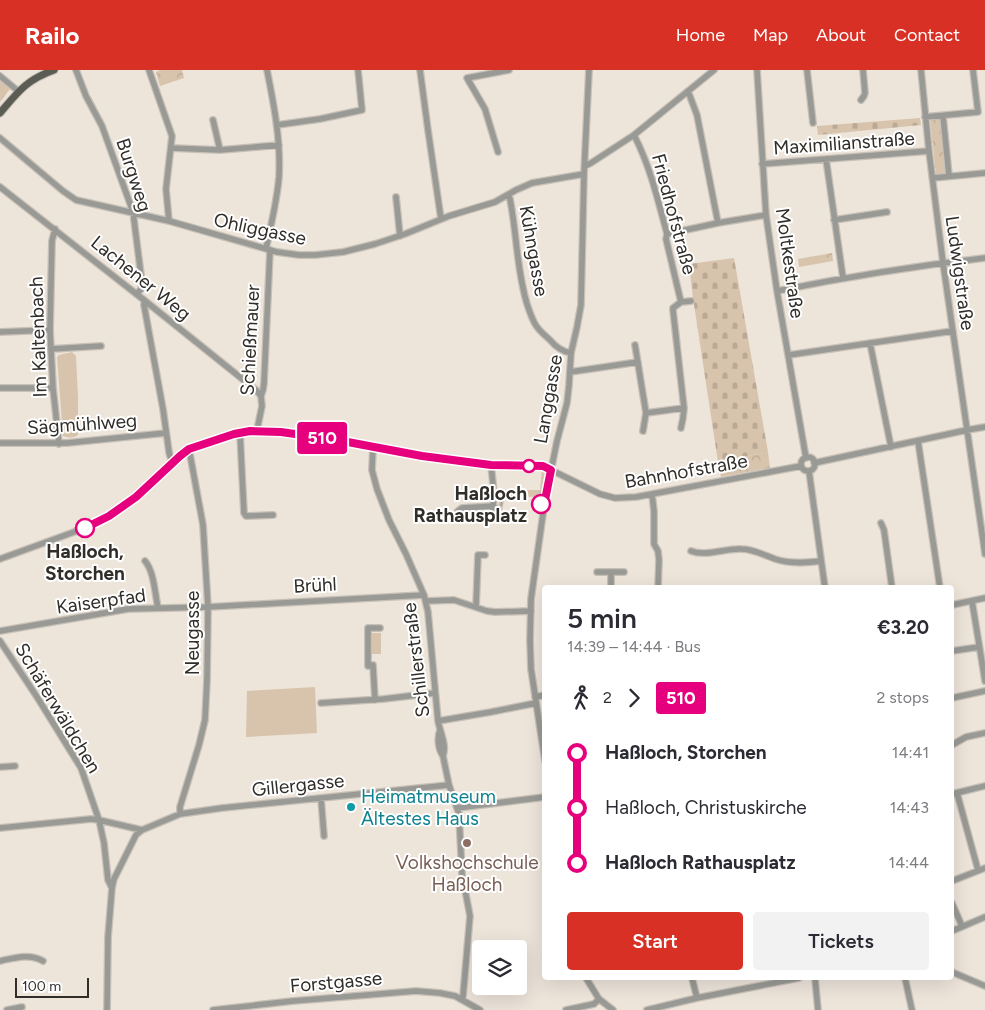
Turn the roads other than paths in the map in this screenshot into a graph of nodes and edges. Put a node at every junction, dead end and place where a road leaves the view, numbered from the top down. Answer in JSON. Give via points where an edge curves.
{"nodes":[{"id":1,"x":54,"y":70,"type":"edge"},
{"id":2,"x":76,"y":70,"type":"edge"},
{"id":3,"x":149,"y":70,"type":"edge"},
{"id":4,"x":268,"y":70,"type":"edge"},
{"id":5,"x":358,"y":70,"type":"edge"},
{"id":6,"x":420,"y":70,"type":"edge"},
{"id":7,"x":509,"y":70,"type":"edge"},
{"id":8,"x":589,"y":70,"type":"edge"},
{"id":9,"x":714,"y":70,"type":"edge"},
{"id":10,"x":757,"y":70,"type":"edge"},
{"id":11,"x":807,"y":70,"type":"edge"},
{"id":12,"x":863,"y":70,"type":"edge"},
{"id":13,"x":921,"y":70,"type":"edge"},
{"id":14,"x":973,"y":70,"type":"edge"},
{"id":15,"x":0,"y":76,"type":"edge"},
{"id":16,"x":18,"y":91,"type":"junction"},
{"id":17,"x":688,"y":91,"type":"junction"},
{"id":18,"x":861,"y":100,"type":"dead end"},
{"id":19,"x":0,"y":113,"type":"edge"},
{"id":20,"x":943,"y":116,"type":"junction"},
{"id":21,"x":925,"y":117,"type":"junction"},
{"id":22,"x":213,"y":120,"type":"dead end"},
{"id":23,"x":813,"y":123,"type":"dead end"},
{"id":24,"x":277,"y":126,"type":"junction"},
{"id":25,"x":634,"y":135,"type":"junction"},
{"id":26,"x":0,"y":138,"type":"edge"},
{"id":27,"x":279,"y":145,"type":"junction"},
{"id":28,"x":171,"y":148,"type":"junction"},
{"id":29,"x":220,"y":150,"type":"junction"},
{"id":30,"x":929,"y":151,"type":"junction"},
{"id":31,"x":498,"y":152,"type":"dead end"},
{"id":32,"x":826,"y":159,"type":"junction"},
{"id":33,"x":762,"y":164,"type":"junction"},
{"id":34,"x":585,"y":166,"type":"junction"},
{"id":35,"x":985,"y":173,"type":"edge"},
{"id":36,"x":584,"y":174,"type":"junction"},
{"id":37,"x":949,"y":176,"type":"junction"},
{"id":38,"x":932,"y":178,"type":"junction"},
{"id":39,"x":0,"y":187,"type":"edge"},
{"id":40,"x":509,"y":194,"type":"junction"},
{"id":41,"x":396,"y":197,"type":"dead end"},
{"id":42,"x":133,"y":212,"type":"junction"},
{"id":43,"x":887,"y":212,"type":"dead end"},
{"id":44,"x":766,"y":215,"type":"junction"},
{"id":45,"x":442,"y":219,"type":"junction"},
{"id":46,"x":834,"y":220,"type":"junction"},
{"id":47,"x":169,"y":221,"type":"junction"},
{"id":48,"x":718,"y":223,"type":"junction"},
{"id":49,"x":55,"y":229,"type":"junction"},
{"id":50,"x":667,"y":234,"type":"junction"},
{"id":51,"x":400,"y":236,"type":"junction"},
{"id":52,"x":268,"y":250,"type":"junction"},
{"id":53,"x":985,"y":258,"type":"edge"},
{"id":54,"x":943,"y":263,"type":"junction"},
{"id":55,"x":843,"y":278,"type":"junction"},
{"id":56,"x":778,"y":290,"type":"junction"},
{"id":57,"x":137,"y":294,"type":"junction"},
{"id":58,"x":144,"y":300,"type":"junction"},
{"id":59,"x":691,"y":301,"type":"dead end"},
{"id":60,"x":681,"y":302,"type":"junction"},
{"id":61,"x":50,"y":330,"type":"junction"},
{"id":62,"x":953,"y":331,"type":"junction"},
{"id":63,"x":0,"y":332,"type":"edge"},
{"id":64,"x":870,"y":344,"type":"junction"},
{"id":65,"x":635,"y":345,"type":"dead end"},
{"id":66,"x":101,"y":346,"type":"dead end"},
{"id":67,"x":51,"y":349,"type":"junction"},
{"id":68,"x":571,"y":354,"type":"junction"},
{"id":69,"x":789,"y":355,"type":"junction"},
{"id":70,"x":638,"y":362,"type":"junction"},
{"id":71,"x":570,"y":372,"type":"junction"},
{"id":72,"x":0,"y":388,"type":"edge"},
{"id":73,"x":53,"y":388,"type":"junction"},
{"id":74,"x":261,"y":396,"type":"junction"},
{"id":75,"x":684,"y":408,"type":"junction"},
{"id":76,"x":646,"y":413,"type":"junction"},
{"id":77,"x":985,"y":427,"type":"edge"},
{"id":78,"x":681,"y":428,"type":"dead end"},
{"id":79,"x":257,"y":430,"type":"junction"},
{"id":80,"x":966,"y":430,"type":"junction"},
{"id":81,"x":643,"y":431,"type":"dead end"},
{"id":82,"x":240,"y":432,"type":"junction"},
{"id":83,"x":166,"y":433,"type":"junction"},
{"id":84,"x":918,"y":441,"type":"junction"},
{"id":85,"x":0,"y":443,"type":"edge"},
{"id":86,"x":59,"y":444,"type":"junction"},
{"id":87,"x":373,"y":447,"type":"junction"},
{"id":88,"x":891,"y":447,"type":"junction"},
{"id":89,"x":189,"y":449,"type":"junction"},
{"id":90,"x":806,"y":458,"type":"junction"},
{"id":91,"x":173,"y":462,"type":"junction"},
{"id":92,"x":814,"y":463,"type":"junction"},
{"id":93,"x":491,"y":465,"type":"junction"},
{"id":94,"x":801,"y":466,"type":"junction"},
{"id":95,"x":551,"y":470,"type":"junction"},
{"id":96,"x":809,"y":471,"type":"junction"},
{"id":97,"x":652,"y":494,"type":"junction"},
{"id":98,"x":458,"y":511,"type":"dead end"},
{"id":99,"x":273,"y":516,"type":"dead end"},
{"id":100,"x":881,"y":522,"type":"dead end"},
{"id":101,"x":691,"y":551,"type":"dead end"},
{"id":102,"x":985,"y":554,"type":"edge"},
{"id":103,"x":485,"y":555,"type":"dead end"},
{"id":104,"x":0,"y":559,"type":"edge"},
{"id":105,"x":145,"y":561,"type":"dead end"},
{"id":106,"x":821,"y":561,"type":"junction"},
{"id":107,"x":596,"y":572,"type":"dead end"},
{"id":108,"x":624,"y":572,"type":"dead end"},
{"id":109,"x":611,"y":573,"type":"junction"},
{"id":110,"x":611,"y":585,"type":"edge"},
{"id":111,"x":658,"y":585,"type":"edge"},
{"id":112,"x":825,"y":585,"type":"edge"},
{"id":113,"x":892,"y":585,"type":"edge"},
{"id":114,"x":940,"y":585,"type":"edge"},
{"id":115,"x":425,"y":598,"type":"junction"},
{"id":116,"x":985,"y":598,"type":"edge"},
{"id":117,"x":972,"y":601,"type":"junction"},
{"id":118,"x":954,"y":605,"type":"edge"},
{"id":119,"x":208,"y":607,"type":"junction"},
{"id":120,"x":476,"y":607,"type":"junction"},
{"id":121,"x":158,"y":608,"type":"junction"},
{"id":122,"x":531,"y":611,"type":"junction"},
{"id":123,"x":380,"y":628,"type":"dead end"},
{"id":124,"x":0,"y":631,"type":"edge"},
{"id":125,"x":0,"y":641,"type":"edge"},
{"id":126,"x":979,"y":647,"type":"junction"},
{"id":127,"x":954,"y":651,"type":"edge"},
{"id":128,"x":985,"y":680,"type":"edge"},
{"id":129,"x":985,"y":691,"type":"edge"},
{"id":130,"x":435,"y":693,"type":"junction"},
{"id":131,"x":542,"y":697,"type":"edge"},
{"id":132,"x":954,"y":698,"type":"edge"},
{"id":133,"x":375,"y":700,"type":"junction"},
{"id":134,"x":536,"y":700,"type":"junction"},
{"id":135,"x":321,"y":703,"type":"dead end"},
{"id":136,"x":438,"y":721,"type":"junction"},
{"id":137,"x":985,"y":733,"type":"edge"},
{"id":138,"x":542,"y":741,"type":"edge"},
{"id":139,"x":954,"y":744,"type":"edge"},
{"id":140,"x":15,"y":766,"type":"dead end"},
{"id":141,"x":0,"y":767,"type":"edge"},
{"id":142,"x":449,"y":785,"type":"junction"},
{"id":143,"x":985,"y":786,"type":"edge"},
{"id":144,"x":955,"y":794,"type":"edge"},
{"id":145,"x":542,"y":797,"type":"edge"},
{"id":146,"x":321,"y":798,"type":"junction"},
{"id":147,"x":457,"y":808,"type":"junction"},
{"id":148,"x":180,"y":814,"type":"junction"},
{"id":149,"x":99,"y":820,"type":"junction"},
{"id":150,"x":0,"y":828,"type":"edge"},
{"id":151,"x":142,"y":830,"type":"junction"},
{"id":152,"x":324,"y":836,"type":"dead end"},
{"id":153,"x":985,"y":868,"type":"edge"},
{"id":154,"x":978,"y":870,"type":"junction"},
{"id":155,"x":954,"y":880,"type":"edge"},
{"id":156,"x":112,"y":888,"type":"junction"},
{"id":157,"x":954,"y":908,"type":"edge"},
{"id":158,"x":985,"y":917,"type":"edge"},
{"id":159,"x":962,"y":926,"type":"junction"},
{"id":160,"x":954,"y":930,"type":"edge"},
{"id":161,"x":0,"y":961,"type":"edge"},
{"id":162,"x":43,"y":961,"type":"dead end"},
{"id":163,"x":954,"y":973,"type":"edge"},
{"id":164,"x":587,"y":980,"type":"edge"},
{"id":165,"x":692,"y":980,"type":"edge"},
{"id":166,"x":789,"y":980,"type":"edge"},
{"id":167,"x":815,"y":980,"type":"edge"},
{"id":168,"x":905,"y":980,"type":"edge"},
{"id":169,"x":985,"y":986,"type":"edge"},
{"id":170,"x":461,"y":998,"type":"junction"},
{"id":171,"x":696,"y":998,"type":"junction"},
{"id":172,"x":599,"y":999,"type":"junction"},
{"id":173,"x":22,"y":1007,"type":"dead end"},
{"id":174,"x":7,"y":1010,"type":"edge"},
{"id":175,"x":108,"y":1010,"type":"edge"},
{"id":176,"x":213,"y":1010,"type":"edge"},
{"id":177,"x":478,"y":1010,"type":"edge"},
{"id":178,"x":566,"y":1010,"type":"edge"},
{"id":179,"x":613,"y":1010,"type":"edge"},
{"id":180,"x":647,"y":1010,"type":"edge"},
{"id":181,"x":818,"y":1010,"type":"edge"},
{"id":182,"x":912,"y":1010,"type":"edge"}],
"edges":[{"from":1,"to":16,"type":"main road","via":[[38,76]]},
{"from":2,"to":42,"type":"street","name":"Burgweg","via":[[102,126]]},
{"from":3,"to":28,"type":"street","via":[[171,133]]},
{"from":4,"to":24,"type":"street","name":"Schießmauer"},
{"from":5,"to":24,"type":"street","via":[[362,110]]},
{"from":6,"to":45,"type":"street"},
{"from":7,"to":31,"type":"street","via":[[466,78],[487,114]]},
{"from":8,"to":34,"type":"street","name":"Langgasse"},
{"from":9,"to":17,"type":"street"},
{"from":10,"to":33,"type":"street","name":"Moltkestraße"},
{"from":11,"to":23,"type":"street"},
{"from":12,"to":18,"type":"street","via":[[864,96]]},
{"from":13,"to":21,"type":"street","name":"Ludwigstraße"},
{"from":14,"to":20,"type":"street","via":[[978,112]]},
{"from":15,"to":16,"type":"street"},
{"from":16,"to":19,"type":"main road"},
{"from":17,"to":25,"type":"street"},
{"from":17,"to":48,"type":"street","via":[[697,115]]},
{"from":20,"to":21,"type":"street"},
{"from":20,"to":37,"type":"street"},
{"from":21,"to":30,"type":"street","name":"Ludwigstraße"},
{"from":22,"to":29,"type":"street"},
{"from":24,"to":27,"type":"street","name":"Schießmauer"},
{"from":25,"to":34,"type":"street"},
{"from":25,"to":50,"type":"street","name":"Friedhofstraße","via":[[653,180]]},
{"from":26,"to":42,"type":"street","name":"Ohliggasse","via":[[72,197]]},
{"from":27,"to":29,"type":"street"},
{"from":27,"to":52,"type":"street","name":"Schießmauer","via":[[279,176]]},
{"from":28,"to":29,"type":"street"},
{"from":28,"to":47,"type":"street","via":[[166,189]]},
{"from":30,"to":32,"type":"street","name":"Maximilianstraße"},
{"from":30,"to":38,"type":"street","name":"Ludwigstraße"},
{"from":32,"to":33,"type":"street","name":"Maximilianstraße"},
{"from":32,"to":46,"type":"street"},
{"from":33,"to":44,"type":"street","name":"Moltkestraße"},
{"from":34,"to":36,"type":"street","name":"Langgasse"},
{"from":35,"to":37,"type":"street"},
{"from":36,"to":40,"type":"street","name":"Ohliggasse","via":[[539,181]]},
{"from":36,"to":68,"type":"street","name":"Langgasse","via":[[581,305]]},
{"from":37,"to":38,"type":"street"},
{"from":38,"to":54,"type":"street","name":"Ludwigstraße"},
{"from":39,"to":49,"type":"street","name":"Lachener Weg"},
{"from":40,"to":45,"type":"street","name":"Ohliggasse","via":[[495,202]]},
{"from":40,"to":68,"type":"street","name":"Kühngasse","via":[[520,277],[533,321],[552,342]]},
{"from":41,"to":51,"type":"street"},
{"from":42,"to":47,"type":"street","name":"Ohliggasse"},
{"from":42,"to":57,"type":"street","name":"Burgweg","via":[[142,283]]},
{"from":43,"to":46,"type":"street"},
{"from":44,"to":48,"type":"street"},
{"from":44,"to":56,"type":"street","name":"Moltkestraße"},
{"from":45,"to":51,"type":"street","name":"Ohliggasse"},
{"from":46,"to":55,"type":"street"},
{"from":47,"to":52,"type":"street","name":"Ohliggasse"},
{"from":48,"to":50,"type":"street"},
{"from":49,"to":57,"type":"street","name":"Lachener Weg"},
{"from":49,"to":61,"type":"street","name":"Im Kaltenbach"},
{"from":50,"to":60,"type":"street","name":"Friedhofstraße"},
{"from":51,"to":52,"type":"street","name":"Ohliggasse","via":[[334,254],[298,255]]},
{"from":52,"to":74,"type":"street","name":"Schießmauer"},
{"from":53,"to":54,"type":"street"},
{"from":54,"to":55,"type":"street"},
{"from":54,"to":62,"type":"street","name":"Ludwigstraße"},
{"from":55,"to":56,"type":"street"},
{"from":56,"to":69,"type":"street","name":"Moltkestraße"},
{"from":57,"to":58,"type":"street","name":"Lachener Weg"},
{"from":58,"to":74,"type":"street","name":"Lachener Weg"},
{"from":58,"to":83,"type":"street"},
{"from":59,"to":60,"type":"street","name":"Friedhofstraße"},
{"from":60,"to":75,"type":"street","name":"Friedhofstraße","via":[[672,310]]},
{"from":61,"to":63,"type":"street"},
{"from":61,"to":67,"type":"street","name":"Im Kaltenbach"},
{"from":62,"to":64,"type":"street"},
{"from":62,"to":80,"type":"street","name":"Ludwigstraße"},
{"from":64,"to":69,"type":"street"},
{"from":64,"to":88,"type":"street"},
{"from":65,"to":70,"type":"street"},
{"from":66,"to":67,"type":"street"},
{"from":67,"to":73,"type":"street","name":"Im Kaltenbach"},
{"from":68,"to":71,"type":"street","name":"Langgasse"},
{"from":69,"to":90,"type":"street","name":"Moltkestraße"},
{"from":70,"to":71,"type":"street"},
{"from":70,"to":76,"type":"street"},
{"from":71,"to":95,"type":"street","name":"Langgasse"},
{"from":72,"to":73,"type":"street"},
{"from":73,"to":86,"type":"street","name":"Im Kaltenbach"},
{"from":74,"to":79,"type":"street","name":"Schießmauer"},
{"from":75,"to":76,"type":"street"},
{"from":75,"to":78,"type":"street"},
{"from":76,"to":81,"type":"street"},
{"from":77,"to":80,"type":"street"},
{"from":79,"to":82,"type":"street","name":"Bahnhofstraße"},
{"from":79,"to":87,"type":"street","name":"Bahnhofstraße"},
{"from":80,"to":84,"type":"street"},
{"from":80,"to":102,"type":"street","name":"Ludwigstraße"},
{"from":82,"to":89,"type":"street","name":"Bahnhofstraße"},
{"from":82,"to":99,"type":"street","via":[[244,513],[246,516]]},
{"from":83,"to":86,"type":"street","name":"Sägmühlweg"},
{"from":83,"to":91,"type":"street"},
{"from":84,"to":88,"type":"street"},
{"from":84,"to":114,"type":"street"},
{"from":85,"to":86,"type":"street","name":"Sägmühlweg"},
{"from":87,"to":93,"type":"street","name":"Bahnhofstraße"},
{"from":87,"to":115,"type":"street","name":"Schillerstraße","via":[[372,470],[376,489]]},
{"from":88,"to":92,"type":"street"},
{"from":89,"to":91,"type":"street"},
{"from":89,"to":119,"type":"street","name":"Neugasse","via":[[203,525]]},
{"from":90,"to":92,"type":"street"},
{"from":90,"to":94,"type":"street"},
{"from":91,"to":104,"type":"street","via":[[142,492],[104,518]]},
{"from":92,"to":96,"type":"street"},
{"from":93,"to":95,"type":"street","name":"Bahnhofstraße","via":[[543,466]]},
{"from":93,"to":98,"type":"street","via":[[493,508],[462,508]]},
{"from":94,"to":96,"type":"street"},
{"from":94,"to":97,"type":"street","name":"Bahnhofstraße"},
{"from":95,"to":97,"type":"street","name":"Bahnhofstraße","via":[[594,492],[615,498]]},
{"from":95,"to":122,"type":"street","name":"Langgasse"},
{"from":96,"to":106,"type":"street"},
{"from":97,"to":111,"type":"street","via":[[654,544],[659,560]]},
{"from":100,"to":113,"type":"street"},
{"from":101,"to":106,"type":"street","via":[[740,548],[789,562]]},
{"from":103,"to":120,"type":"street","via":[[478,555]]},
{"from":105,"to":121,"type":"street","via":[[150,568]]},
{"from":106,"to":112,"type":"street"},
{"from":107,"to":109,"type":"street"},
{"from":108,"to":109,"type":"street"},
{"from":109,"to":110,"type":"street"},
{"from":115,"to":119,"type":"street","name":"Brühl"},
{"from":115,"to":120,"type":"street","name":"Brühl","via":[[454,600]]},
{"from":115,"to":130,"type":"street","name":"Schillerstraße"},
{"from":116,"to":117,"type":"street"},
{"from":117,"to":118,"type":"street"},
{"from":117,"to":126,"type":"street"},
{"from":119,"to":121,"type":"street","name":"Kaiserpfad"},
{"from":119,"to":148,"type":"street","name":"Neugasse","via":[[205,720]]},
{"from":120,"to":122,"type":"street","name":"Brühl","via":[[495,612]]},
{"from":121,"to":124,"type":"street","name":"Kaiserpfad","via":[[117,611]]},
{"from":122,"to":134,"type":"street","name":"Langgasse","via":[[531,669]]},
{"from":123,"to":133,"type":"street","via":[[368,628],[368,666],[373,665]]},
{"from":125,"to":149,"type":"street","name":"Schäferwäldchen","via":[[81,768]]},
{"from":126,"to":127,"type":"street"},
{"from":126,"to":128,"type":"street"},
{"from":129,"to":132,"type":"street"},
{"from":130,"to":133,"type":"street"},
{"from":130,"to":136,"type":"street","name":"Schillerstraße"},
{"from":131,"to":134,"type":"street"},
{"from":133,"to":135,"type":"street"},
{"from":134,"to":136,"type":"street"},
{"from":134,"to":138,"type":"street","name":"Langgasse"},
{"from":136,"to":142,"type":"street","name":"Schillerstraße"},
{"from":137,"to":139,"type":"street","via":[[966,737]]},
{"from":140,"to":141,"type":"street"},
{"from":142,"to":146,"type":"street","name":"Gillergasse"},
{"from":142,"to":147,"type":"street","name":"Schillerstraße"},
{"from":143,"to":144,"type":"street"},
{"from":144,"to":154,"type":"street"},
{"from":145,"to":147,"type":"street"},
{"from":146,"to":148,"type":"street","name":"Gillergasse"},
{"from":146,"to":152,"type":"street"},
{"from":147,"to":170,"type":"street","name":"Schillerstraße","via":[[462,874],[470,916]]},
{"from":148,"to":151,"type":"street","name":"Gillergasse"},
{"from":149,"to":150,"type":"street"},
{"from":149,"to":151,"type":"street"},
{"from":149,"to":156,"type":"street","name":"Schäferwäldchen"},
{"from":151,"to":156,"type":"street","via":[[136,835]]},
{"from":153,"to":154,"type":"street"},
{"from":154,"to":155,"type":"street"},
{"from":156,"to":175,"type":"street"},
{"from":157,"to":159,"type":"street"},
{"from":158,"to":159,"type":"street"},
{"from":159,"to":160,"type":"street"},
{"from":161,"to":162,"type":"street","via":[[30,956]]},
{"from":163,"to":169,"type":"street"},
{"from":164,"to":172,"type":"street"},
{"from":165,"to":171,"type":"street"},
{"from":166,"to":171,"type":"street"},
{"from":167,"to":181,"type":"street"},
{"from":168,"to":182,"type":"street"},
{"from":170,"to":176,"type":"street","name":"Forstgasse","via":[[440,992],[406,992],[293,1000]]},
{"from":170,"to":177,"type":"street"},
{"from":171,"to":180,"type":"street"},
{"from":172,"to":178,"type":"street","via":[[594,1004]]},
{"from":172,"to":179,"type":"street"},
{"from":173,"to":174,"type":"street"}]}
